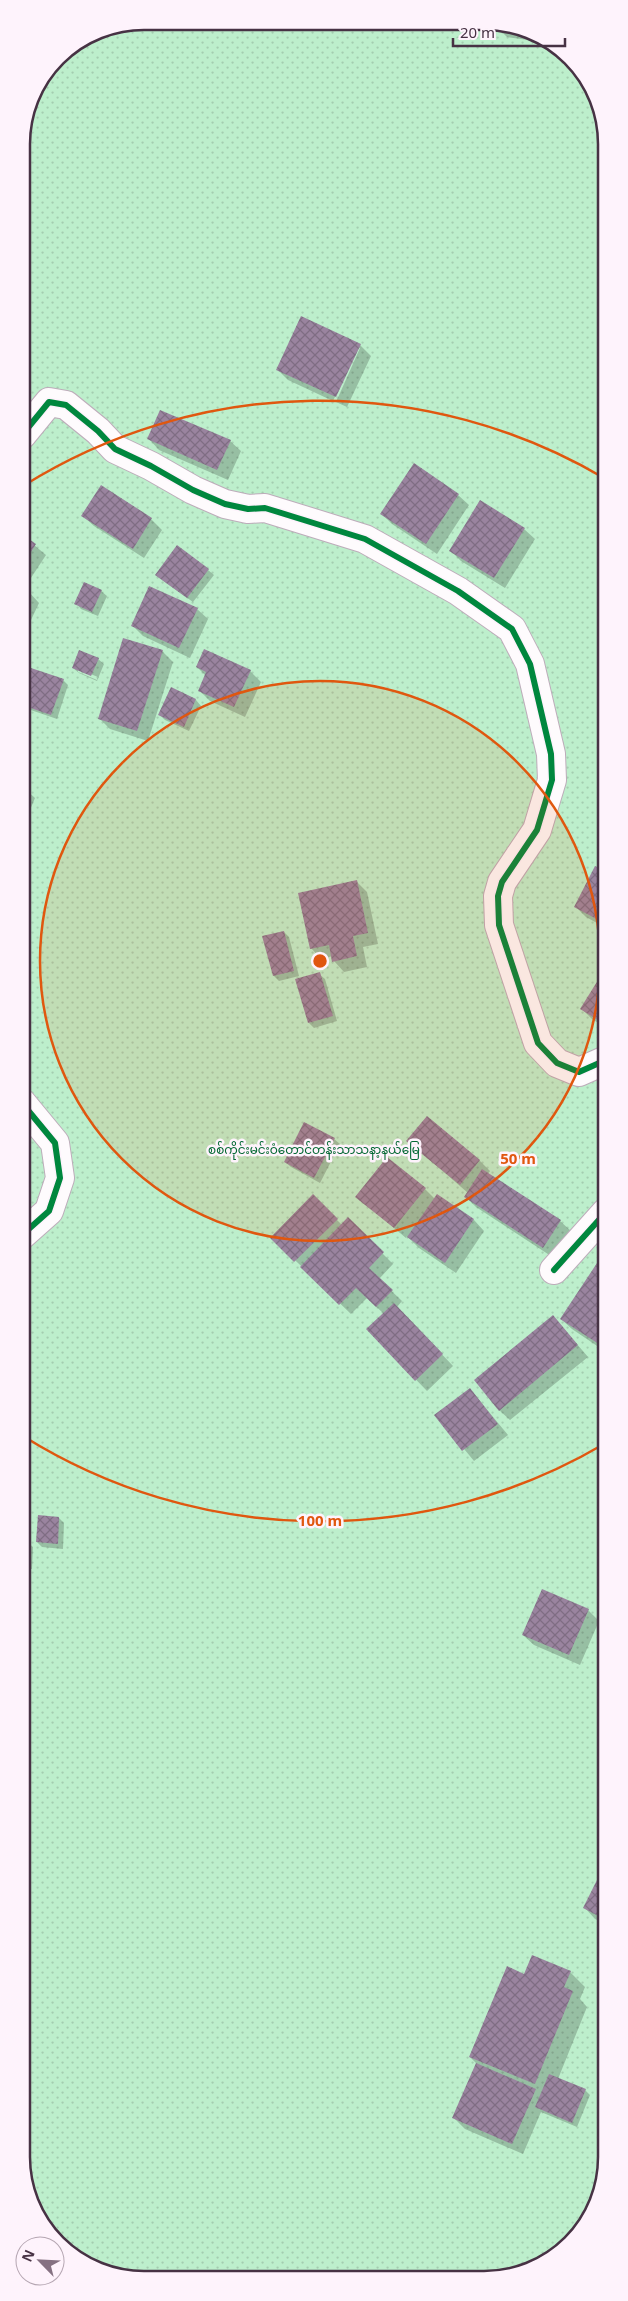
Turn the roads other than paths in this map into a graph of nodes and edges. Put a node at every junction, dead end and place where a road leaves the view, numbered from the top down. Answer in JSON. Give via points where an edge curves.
{"nodes":[{"id":1,"x":30,"y":425,"type":"edge"},
{"id":2,"x":598,"y":1063,"type":"edge"},
{"id":3,"x":30,"y":1112,"type":"edge"},
{"id":4,"x":598,"y":1221,"type":"edge"},
{"id":5,"x":30,"y":1228,"type":"edge"},
{"id":6,"x":554,"y":1270,"type":"dead end"}],
"edges":[{"from":1,"to":2,"type":"street","via":[[49,402],[66,405],[115,449],[194,490],[225,504],[248,509],[265,508],[365,538],[458,592],[512,629],[530,664],[551,754],[552,780],[537,830],[502,882],[498,896],[499,925],[538,1043],[557,1063],[578,1072]]},
{"from":3,"to":5,"type":"street","via":[[55,1143],[60,1178],[49,1211]]},
{"from":4,"to":6,"type":"street"}]}
